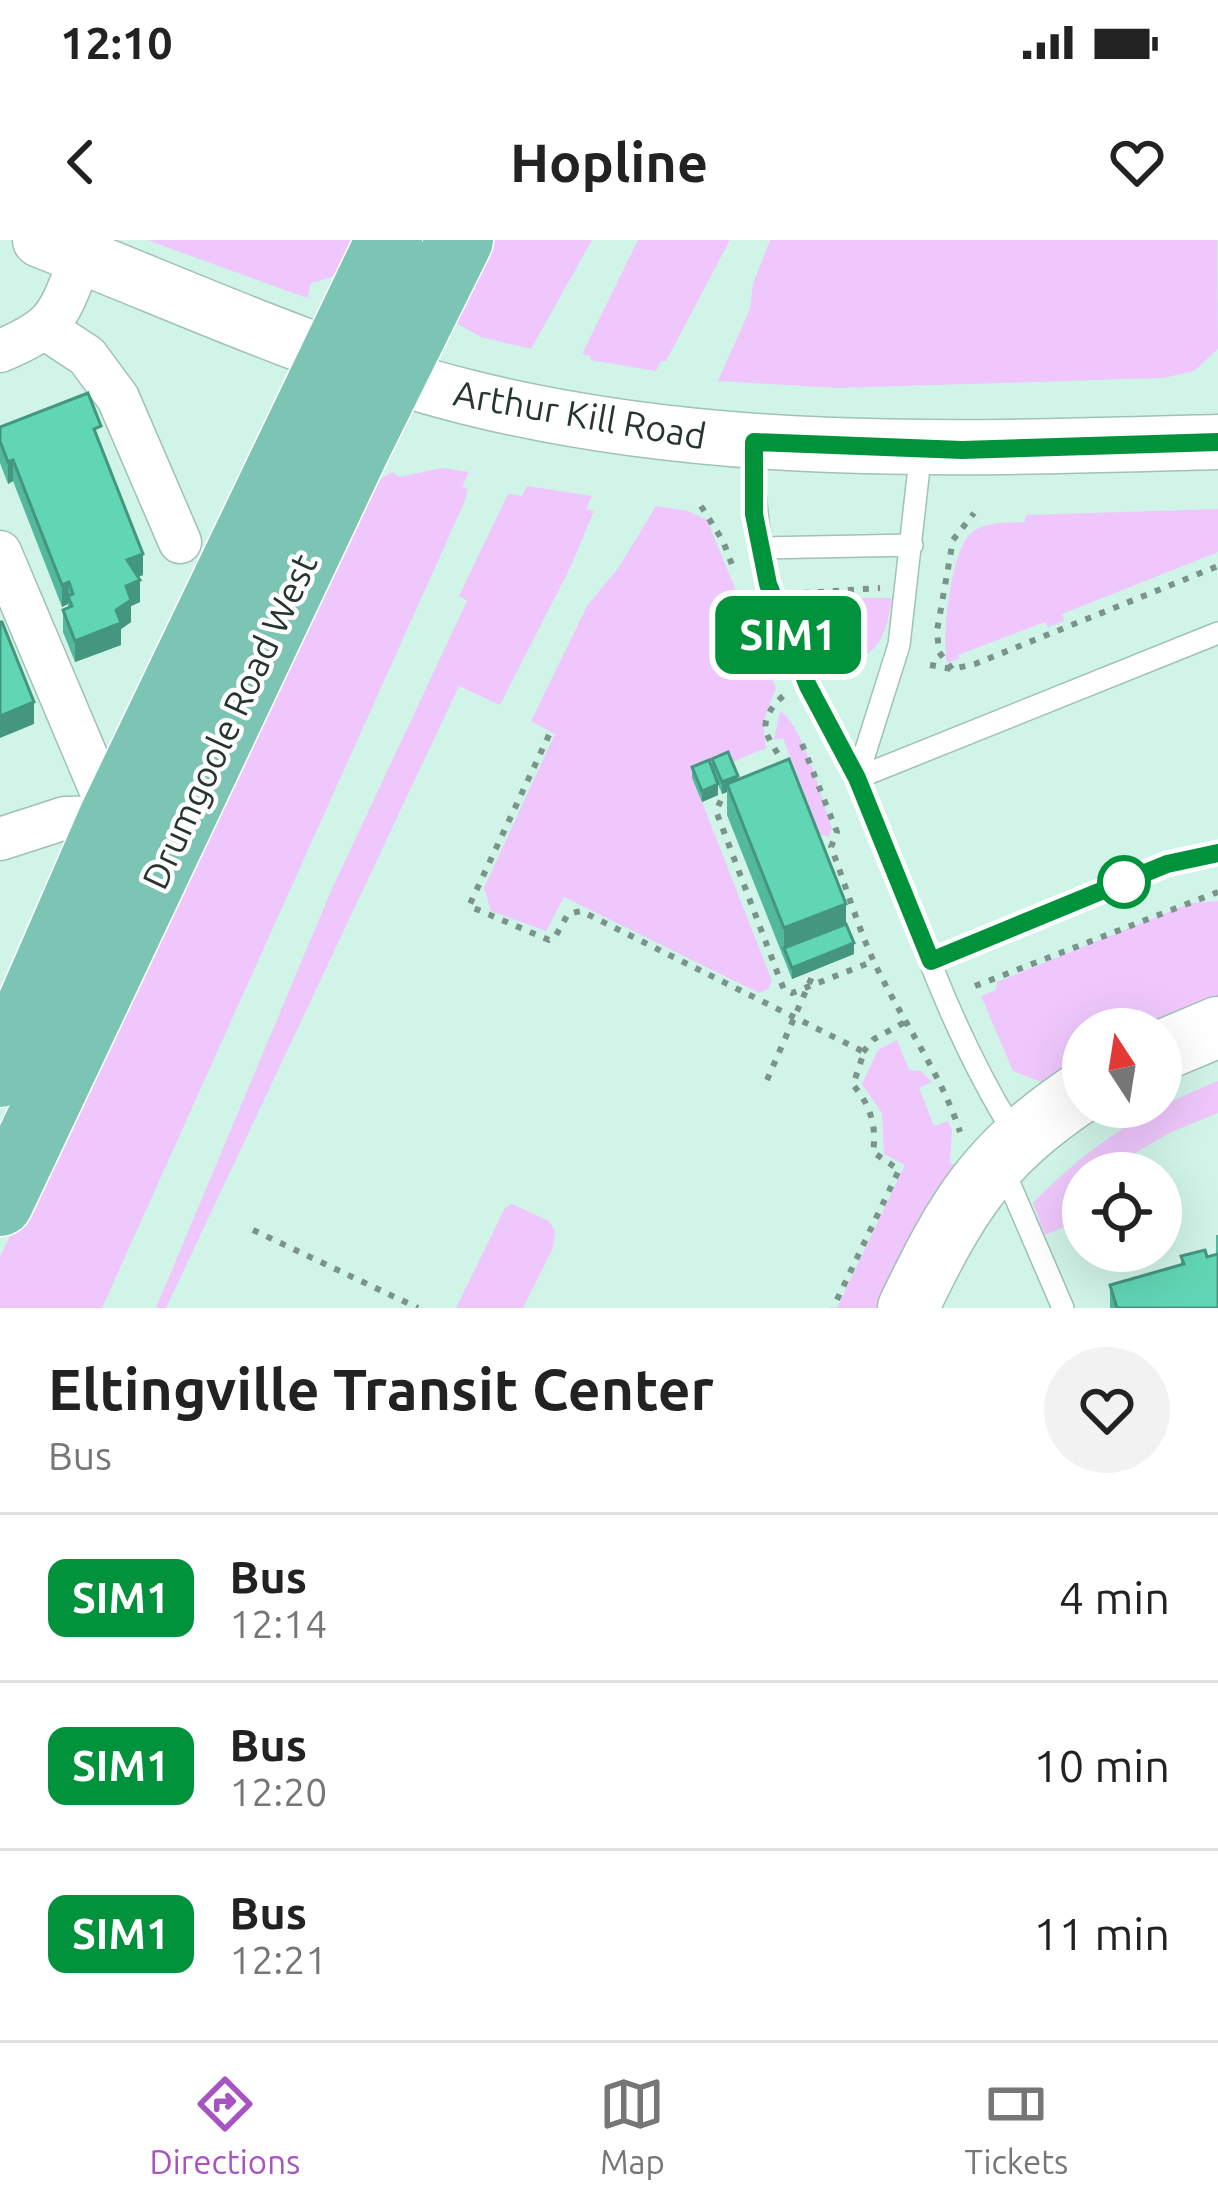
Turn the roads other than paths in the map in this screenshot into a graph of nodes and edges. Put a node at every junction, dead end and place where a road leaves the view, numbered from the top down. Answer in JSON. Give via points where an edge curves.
{"nodes":[{"id":1,"x":389,"y":240,"type":"edge"},
{"id":2,"x":460,"y":240,"type":"edge"},
{"id":3,"x":61,"y":248,"type":"edge"},
{"id":4,"x":46,"y":329,"type":"junction"},
{"id":5,"x":0,"y":351,"type":"edge"},
{"id":6,"x":334,"y":357,"type":"junction"},
{"id":7,"x":395,"y":376,"type":"junction"},
{"id":8,"x":754,"y":442,"type":"junction"},
{"id":9,"x":1218,"y":442,"type":"edge"},
{"id":10,"x":921,"y":449,"type":"junction"},
{"id":11,"x":180,"y":542,"type":"dead end"},
{"id":12,"x":912,"y":545,"type":"junction"},
{"id":13,"x":760,"y":548,"type":"junction"},
{"id":14,"x":5,"y":578,"type":"edge"},
{"id":15,"x":1216,"y":639,"type":"edge"},
{"id":16,"x":857,"y":778,"type":"junction"},
{"id":17,"x":112,"y":817,"type":"junction"},
{"id":18,"x":0,"y":839,"type":"edge"},
{"id":19,"x":1218,"y":853,"type":"edge"},
{"id":20,"x":931,"y":961,"type":"junction"},
{"id":21,"x":1218,"y":1027,"type":"edge"},
{"id":22,"x":1182,"y":1042,"type":"edge"},
{"id":23,"x":0,"y":1074,"type":"edge"},
{"id":24,"x":1062,"y":1103,"type":"edge"},
{"id":25,"x":993,"y":1146,"type":"junction"},
{"id":26,"x":0,"y":1203,"type":"edge"},
{"id":27,"x":908,"y":1308,"type":"edge"},
{"id":28,"x":1063,"y":1308,"type":"edge"}],
"edges":[{"from":1,"to":6,"type":"main road","name":"Drumgoole Road West"},
{"from":2,"to":7,"type":"main road","name":"Drumgoole Road West"},
{"from":3,"to":4,"type":"street","via":[[64,300]]},
{"from":3,"to":6,"type":"street","name":"Arthur Kill Road"},
{"from":4,"to":5,"type":"street"},
{"from":4,"to":11,"type":"street","via":[[87,356],[118,398]]},
{"from":6,"to":7,"type":"street","name":"Arthur Kill Road"},
{"from":6,"to":17,"type":"main road","name":"Drumgoole Road West"},
{"from":7,"to":8,"type":"street","name":"Arthur Kill Road","via":[[551,416]]},
{"from":7,"to":26,"type":"main road","name":"Drumgoole Road West"},
{"from":8,"to":10,"type":"street","name":"Arthur Kill Road"},
{"from":8,"to":13,"type":"lane"},
{"from":9,"to":10,"type":"street","name":"Arthur Kill Road"},
{"from":10,"to":12,"type":"lane"},
{"from":12,"to":13,"type":"lane"},
{"from":12,"to":16,"type":"lane","via":[[895,666]]},
{"from":13,"to":16,"type":"lane","via":[[808,686]]},
{"from":14,"to":17,"type":"street"},
{"from":15,"to":16,"type":"lane"},
{"from":16,"to":20,"type":"lane"},
{"from":17,"to":18,"type":"street","via":[[65,818]]},
{"from":17,"to":23,"type":"main road","name":"Drumgoole Road West"},
{"from":19,"to":20,"type":"lane","via":[[1167,864]]},
{"from":20,"to":25,"type":"lane","via":[[978,1072]]},
{"from":21,"to":22,"type":"main road"},
{"from":24,"to":25,"type":"main road"},
{"from":25,"to":27,"type":"main road"},
{"from":25,"to":28,"type":"lane"}]}
